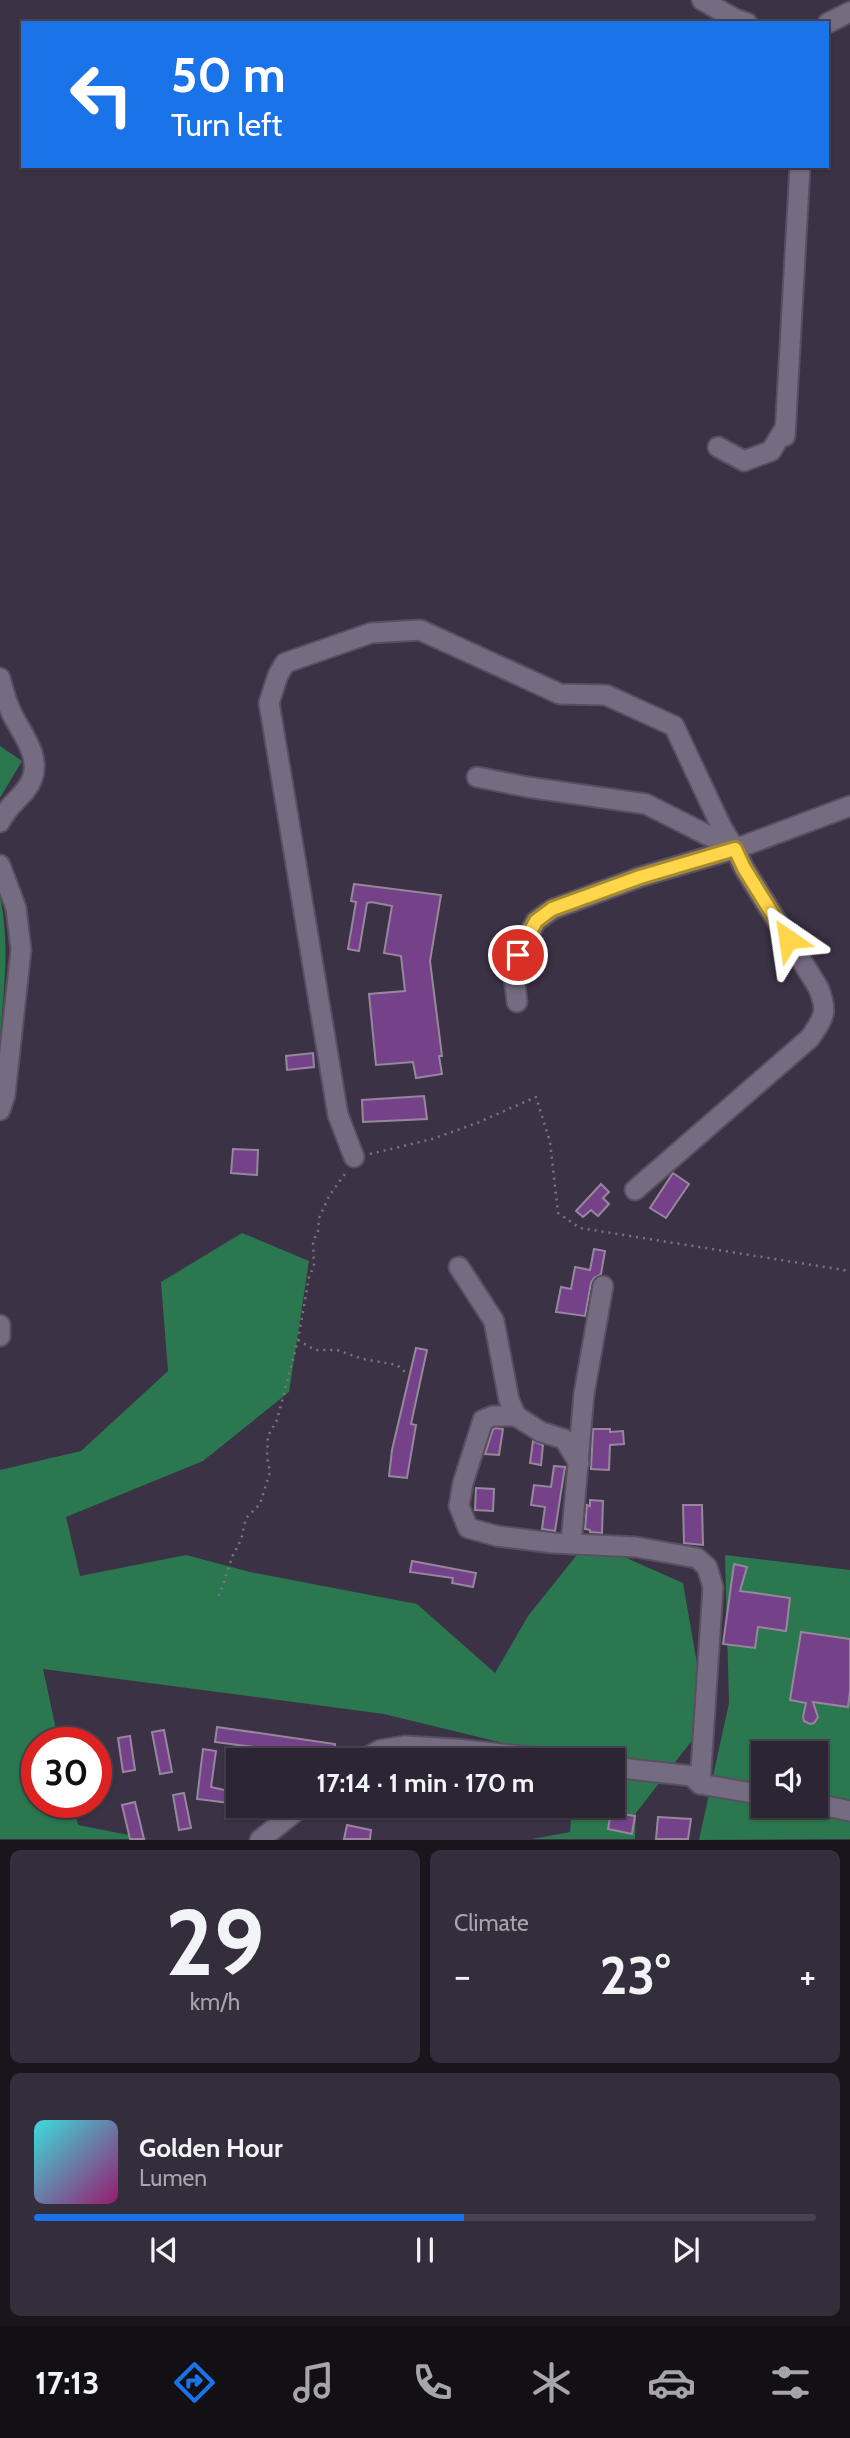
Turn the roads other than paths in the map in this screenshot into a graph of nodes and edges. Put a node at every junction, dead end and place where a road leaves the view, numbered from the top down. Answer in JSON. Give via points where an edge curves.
{"nodes":[{"id":1,"x":702,"y":0,"type":"edge"},
{"id":2,"x":850,"y":12,"type":"edge"},
{"id":3,"x":741,"y":21,"type":"edge"},
{"id":4,"x":829,"y":22,"type":"edge"},
{"id":5,"x":800,"y":168,"type":"edge"},
{"id":6,"x":718,"y":447,"type":"dead end"},
{"id":7,"x":0,"y":678,"type":"edge"},
{"id":8,"x":477,"y":777,"type":"dead end"},
{"id":9,"x":850,"y":806,"type":"edge"},
{"id":10,"x":0,"y":822,"type":"edge"},
{"id":11,"x":735,"y":849,"type":"junction"},
{"id":12,"x":0,"y":865,"type":"edge"},
{"id":13,"x":517,"y":1002,"type":"dead end"},
{"id":14,"x":0,"y":1110,"type":"edge"},
{"id":15,"x":354,"y":1157,"type":"dead end"},
{"id":16,"x":635,"y":1190,"type":"dead end"},
{"id":17,"x":459,"y":1267,"type":"dead end"},
{"id":18,"x":603,"y":1286,"type":"dead end"},
{"id":19,"x":0,"y":1325,"type":"edge"},
{"id":20,"x":0,"y":1336,"type":"edge"},
{"id":21,"x":516,"y":1416,"type":"junction"},
{"id":22,"x":579,"y":1463,"type":"junction"},
{"id":23,"x":571,"y":1544,"type":"junction"},
{"id":24,"x":388,"y":1748,"type":"edge"},
{"id":25,"x":439,"y":1748,"type":"edge"},
{"id":26,"x":625,"y":1768,"type":"edge"},
{"id":27,"x":700,"y":1784,"type":"junction"},
{"id":28,"x":751,"y":1793,"type":"edge"},
{"id":29,"x":828,"y":1806,"type":"edge"},
{"id":30,"x":850,"y":1811,"type":"edge"},
{"id":31,"x":287,"y":1818,"type":"edge"},
{"id":32,"x":260,"y":1839,"type":"edge"}],
"edges":[{"from":1,"to":3,"type":"street"},
{"from":2,"to":4,"type":"street"},
{"from":5,"to":6,"type":"street","via":[[785,432],[771,451],[744,461]]},
{"from":7,"to":10,"type":"street","via":[[34,766],[28,788]]},
{"from":8,"to":11,"type":"street","via":[[646,804]]},
{"from":9,"to":11,"type":"street"},
{"from":11,"to":13,"type":"street","via":[[552,909],[536,921],[518,955],[514,977]]},
{"from":11,"to":15,"type":"street","via":[[674,726],[606,695],[560,694],[420,630],[371,633],[285,663],[269,704],[338,1115]]},
{"from":11,"to":16,"type":"street","via":[[818,986],[825,1004],[822,1019],[810,1038]]},
{"from":12,"to":14,"type":"street","via":[[16,908],[21,950]]},
{"from":17,"to":21,"type":"street","via":[[494,1321]]},
{"from":18,"to":22,"type":"street","via":[[584,1394]]},
{"from":19,"to":20,"type":"street"},
{"from":21,"to":22,"type":"street","via":[[541,1432],[564,1439]]},
{"from":21,"to":23,"type":"street","via":[[483,1420],[458,1506],[468,1528]]},
{"from":22,"to":23,"type":"street"},
{"from":23,"to":27,"type":"street","via":[[636,1547],[697,1558],[707,1567],[713,1587]]},
{"from":24,"to":25,"type":"street"},
{"from":26,"to":27,"type":"street","via":[[692,1776]]},
{"from":27,"to":28,"type":"street"},
{"from":29,"to":30,"type":"street"},
{"from":31,"to":32,"type":"street"}]}
